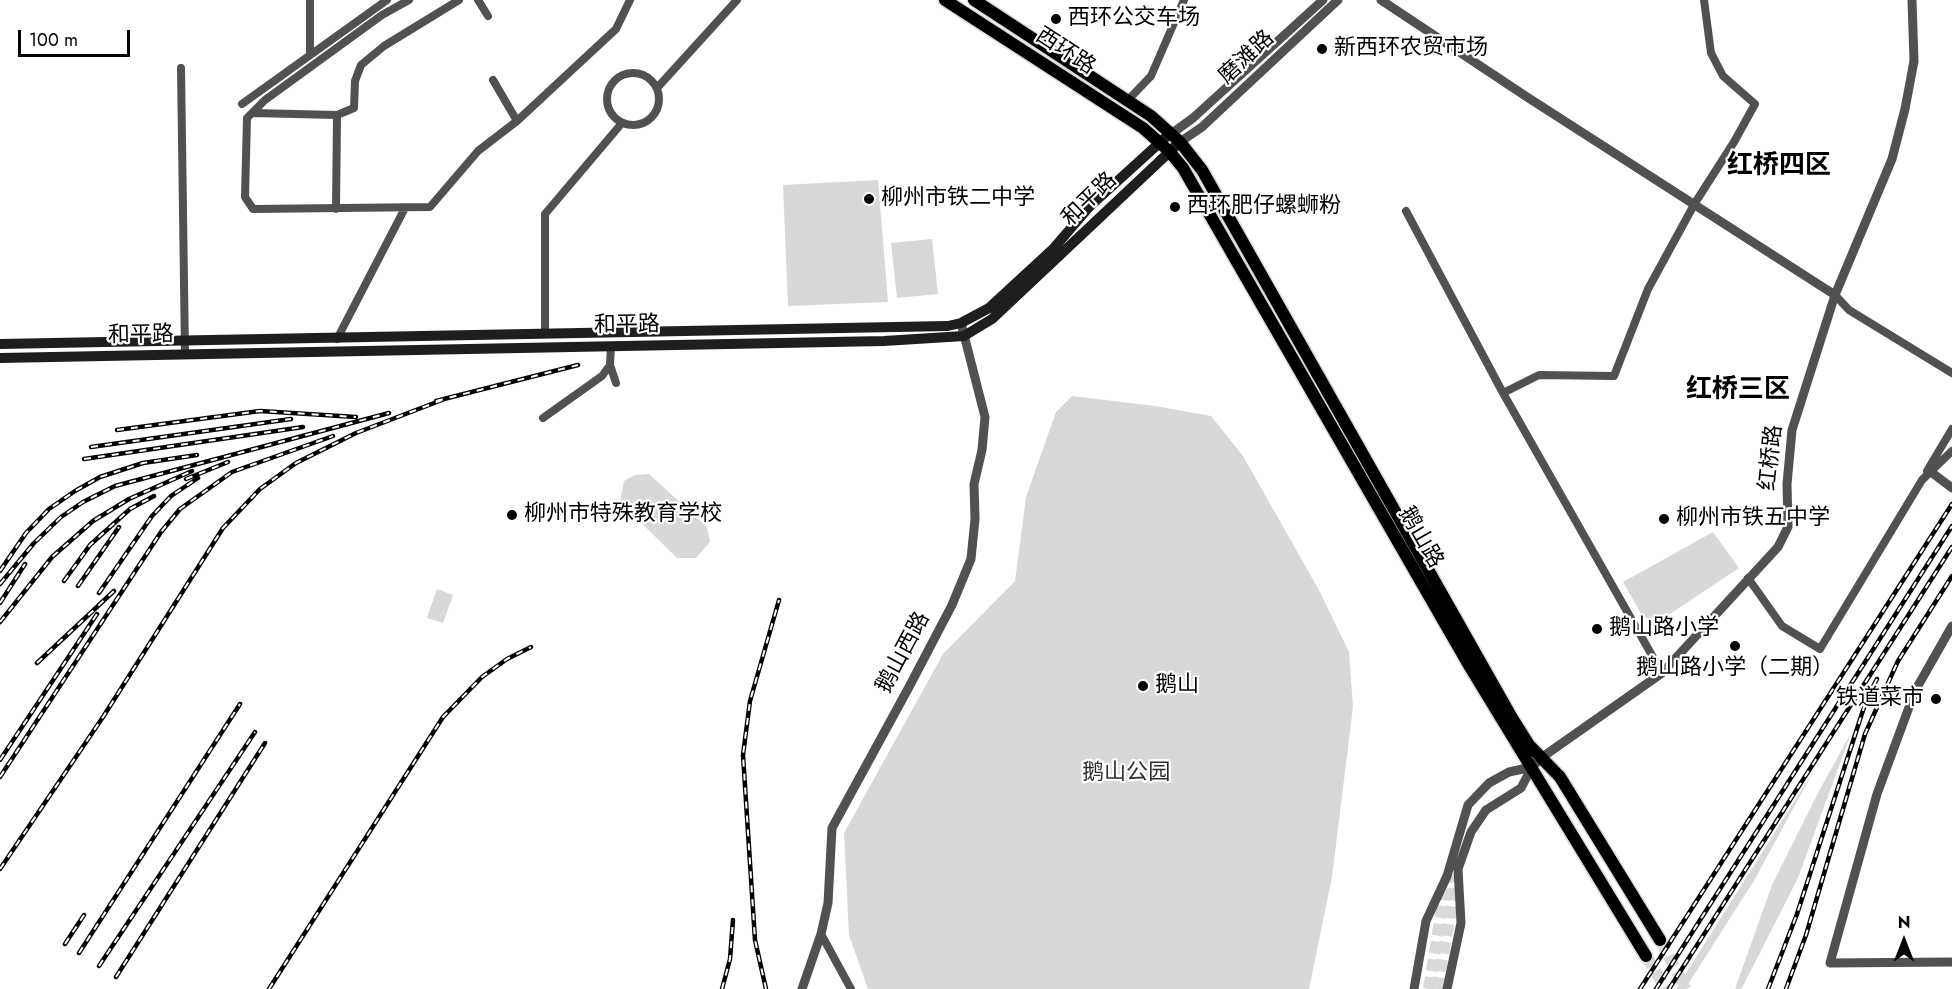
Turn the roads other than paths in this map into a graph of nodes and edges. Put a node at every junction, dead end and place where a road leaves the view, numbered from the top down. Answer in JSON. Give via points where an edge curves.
{"nodes":[{"id":1,"x":310,"y":0,"type":"edge"},
{"id":2,"x":387,"y":0,"type":"edge"},
{"id":3,"x":409,"y":0,"type":"edge"},
{"id":4,"x":459,"y":0,"type":"edge"},
{"id":5,"x":478,"y":0,"type":"edge"},
{"id":6,"x":630,"y":0,"type":"edge"},
{"id":7,"x":737,"y":0,"type":"edge"},
{"id":8,"x":945,"y":0,"type":"edge"},
{"id":9,"x":974,"y":0,"type":"edge"},
{"id":10,"x":1184,"y":0,"type":"edge"},
{"id":11,"x":1323,"y":0,"type":"edge"},
{"id":12,"x":1338,"y":0,"type":"edge"},
{"id":13,"x":1381,"y":0,"type":"edge"},
{"id":14,"x":1704,"y":0,"type":"edge"},
{"id":15,"x":1912,"y":0,"type":"edge"},
{"id":16,"x":488,"y":16,"type":"dead end"},
{"id":17,"x":310,"y":54,"type":"junction"},
{"id":18,"x":181,"y":69,"type":"dead end"},
{"id":19,"x":493,"y":80,"type":"dead end"},
{"id":20,"x":657,"y":88,"type":"junction"},
{"id":21,"x":1128,"y":100,"type":"junction"},
{"id":22,"x":242,"y":104,"type":"dead end"},
{"id":23,"x":252,"y":113,"type":"junction"},
{"id":24,"x":337,"y":115,"type":"junction"},
{"id":25,"x":517,"y":121,"type":"junction"},
{"id":26,"x":622,"y":123,"type":"junction"},
{"id":27,"x":1175,"y":138,"type":"junction"},
{"id":28,"x":1159,"y":142,"type":"junction"},
{"id":29,"x":1169,"y":151,"type":"junction"},
{"id":30,"x":1695,"y":203,"type":"junction"},
{"id":31,"x":405,"y":208,"type":"junction"},
{"id":32,"x":336,"y":209,"type":"junction"},
{"id":33,"x":1406,"y":211,"type":"dead end"},
{"id":34,"x":1835,"y":294,"type":"junction"},
{"id":35,"x":961,"y":323,"type":"junction"},
{"id":36,"x":545,"y":333,"type":"junction"},
{"id":37,"x":964,"y":335,"type":"junction"},
{"id":38,"x":337,"y":339,"type":"junction"},
{"id":39,"x":184,"y":341,"type":"junction"},
{"id":40,"x":0,"y":344,"type":"edge"},
{"id":41,"x":611,"y":346,"type":"junction"},
{"id":42,"x":185,"y":354,"type":"junction"},
{"id":43,"x":0,"y":358,"type":"edge"},
{"id":44,"x":610,"y":365,"type":"junction"},
{"id":45,"x":1952,"y":373,"type":"edge"},
{"id":46,"x":616,"y":384,"type":"dead end"},
{"id":47,"x":1503,"y":393,"type":"junction"},
{"id":48,"x":543,"y":418,"type":"dead end"},
{"id":49,"x":1952,"y":429,"type":"edge"},
{"id":50,"x":1952,"y":451,"type":"edge"},
{"id":51,"x":1931,"y":472,"type":"junction"},
{"id":52,"x":1922,"y":480,"type":"junction"},
{"id":53,"x":1952,"y":488,"type":"edge"},
{"id":54,"x":1748,"y":578,"type":"junction"},
{"id":55,"x":1952,"y":626,"type":"edge"},
{"id":56,"x":1662,"y":673,"type":"junction"},
{"id":57,"x":1541,"y":758,"type":"junction"},
{"id":58,"x":1532,"y":767,"type":"junction"},
{"id":59,"x":821,"y":934,"type":"junction"},
{"id":60,"x":1660,"y":940,"type":"tunnel mouth"},
{"id":61,"x":1646,"y":956,"type":"tunnel mouth"},
{"id":62,"x":1952,"y":962,"type":"edge"},
{"id":63,"x":802,"y":989,"type":"edge"},
{"id":64,"x":851,"y":989,"type":"edge"},
{"id":65,"x":1414,"y":989,"type":"edge"},
{"id":66,"x":1448,"y":989,"type":"edge"}],
"edges":[{"from":1,"to":17,"type":"street"},
{"from":2,"to":17,"type":"street"},
{"from":3,"to":23,"type":"street","via":[[382,15]]},
{"from":4,"to":24,"type":"street","via":[[384,46],[361,66],[355,81],[354,108]]},
{"from":5,"to":16,"type":"street"},
{"from":6,"to":25,"type":"street","via":[[616,29]]},
{"from":7,"to":20,"type":"street"},
{"from":8,"to":28,"type":"main road","name":"西环路"},
{"from":9,"to":21,"type":"main road","name":"西环路"},
{"from":10,"to":21,"type":"street","via":[[1150,76]]},
{"from":11,"to":27,"type":"street","name":"磨滩路"},
{"from":12,"to":27,"type":"street","name":"磨滩路","via":[[1202,127]]},
{"from":13,"to":30,"type":"street"},
{"from":14,"to":30,"type":"street","via":[[1711,53],[1723,76],[1755,104]]},
{"from":15,"to":34,"type":"street","name":"红桥路","via":[[1914,61],[1905,110],[1892,159]]},
{"from":17,"to":22,"type":"street"},
{"from":18,"to":39,"type":"street"},
{"from":19,"to":25,"type":"street"},
{"from":20,"to":26,"type":"street","via":[[659,97],[654,114],[640,124]]},
{"from":20,"to":26,"type":"street","via":[[637,73],[614,80],[606,95],[607,103],[614,118]]},
{"from":21,"to":27,"type":"main road","name":"西环路"},
{"from":23,"to":24,"type":"street"},
{"from":23,"to":32,"type":"street","via":[[247,118],[245,197],[253,208]]},
{"from":24,"to":32,"type":"street"},
{"from":25,"to":31,"type":"street","via":[[478,151],[430,207]]},
{"from":26,"to":36,"type":"street","via":[[545,214]]},
{"from":27,"to":28,"type":"main road","name":"和平路"},
{"from":27,"to":29,"type":"main road","name":"和平路"},
{"from":27,"to":57,"type":"main road","name":"鹅山路","via":[[1208,179],[1512,718]]},
{"from":28,"to":29,"type":"main road","name":"鹅山路"},
{"from":28,"to":35,"type":"main road","name":"和平路","via":[[989,308]]},
{"from":29,"to":37,"type":"main road","name":"和平路","via":[[992,319]]},
{"from":29,"to":58,"type":"main road","name":"鹅山路","via":[[1190,179],[1464,657]]},
{"from":30,"to":34,"type":"street"},
{"from":30,"to":47,"type":"street","via":[[1648,289],[1614,376],[1539,375]]},
{"from":31,"to":32,"type":"street"},
{"from":31,"to":38,"type":"street"},
{"from":33,"to":47,"type":"street"},
{"from":34,"to":45,"type":"street","via":[[1849,310]]},
{"from":34,"to":54,"type":"street","name":"红桥路","via":[[1792,430],[1788,527],[1778,547]]},
{"from":35,"to":36,"type":"main road","name":"和平路"},
{"from":35,"to":37,"type":"street","name":"鹅山西路"},
{"from":36,"to":38,"type":"main road","name":"和平路"},
{"from":37,"to":41,"type":"main road","name":"和平路","via":[[884,341]]},
{"from":37,"to":59,"type":"street","name":"鹅山西路","via":[[985,417],[974,484],[971,559],[952,605],[832,828],[828,903]]},
{"from":38,"to":39,"type":"main road","name":"和平路"},
{"from":39,"to":40,"type":"main road","name":"和平路"},
{"from":39,"to":42,"type":"street"},
{"from":41,"to":42,"type":"main road","name":"和平路"},
{"from":41,"to":44,"type":"street"},
{"from":42,"to":43,"type":"main road","name":"和平路"},
{"from":44,"to":46,"type":"street"},
{"from":44,"to":48,"type":"street","via":[[603,376]]},
{"from":47,"to":56,"type":"street"},
{"from":49,"to":52,"type":"street"},
{"from":50,"to":51,"type":"street"},
{"from":51,"to":52,"type":"street"},
{"from":51,"to":53,"type":"street"},
{"from":52,"to":54,"type":"street","via":[[1820,649],[1782,626]]},
{"from":54,"to":56,"type":"street","name":"红桥路"},
{"from":55,"to":62,"type":"street","via":[[1915,691],[1885,773],[1830,963]]},
{"from":56,"to":57,"type":"street","name":"红桥路"},
{"from":57,"to":58,"type":"street","name":"红桥路"},
{"from":57,"to":60,"type":"main road","name":"鹅山路","via":[[1560,777]]},
{"from":58,"to":61,"type":"main road","name":"鹅山路"},
{"from":58,"to":65,"type":"street","via":[[1509,772],[1489,783],[1468,805],[1447,876],[1426,921]]},
{"from":58,"to":66,"type":"street","name":"红桥路","via":[[1521,788],[1486,810],[1471,832],[1458,869],[1461,923]]},
{"from":59,"to":63,"type":"street","name":"鹅山西路"},
{"from":59,"to":64,"type":"street"}]}
